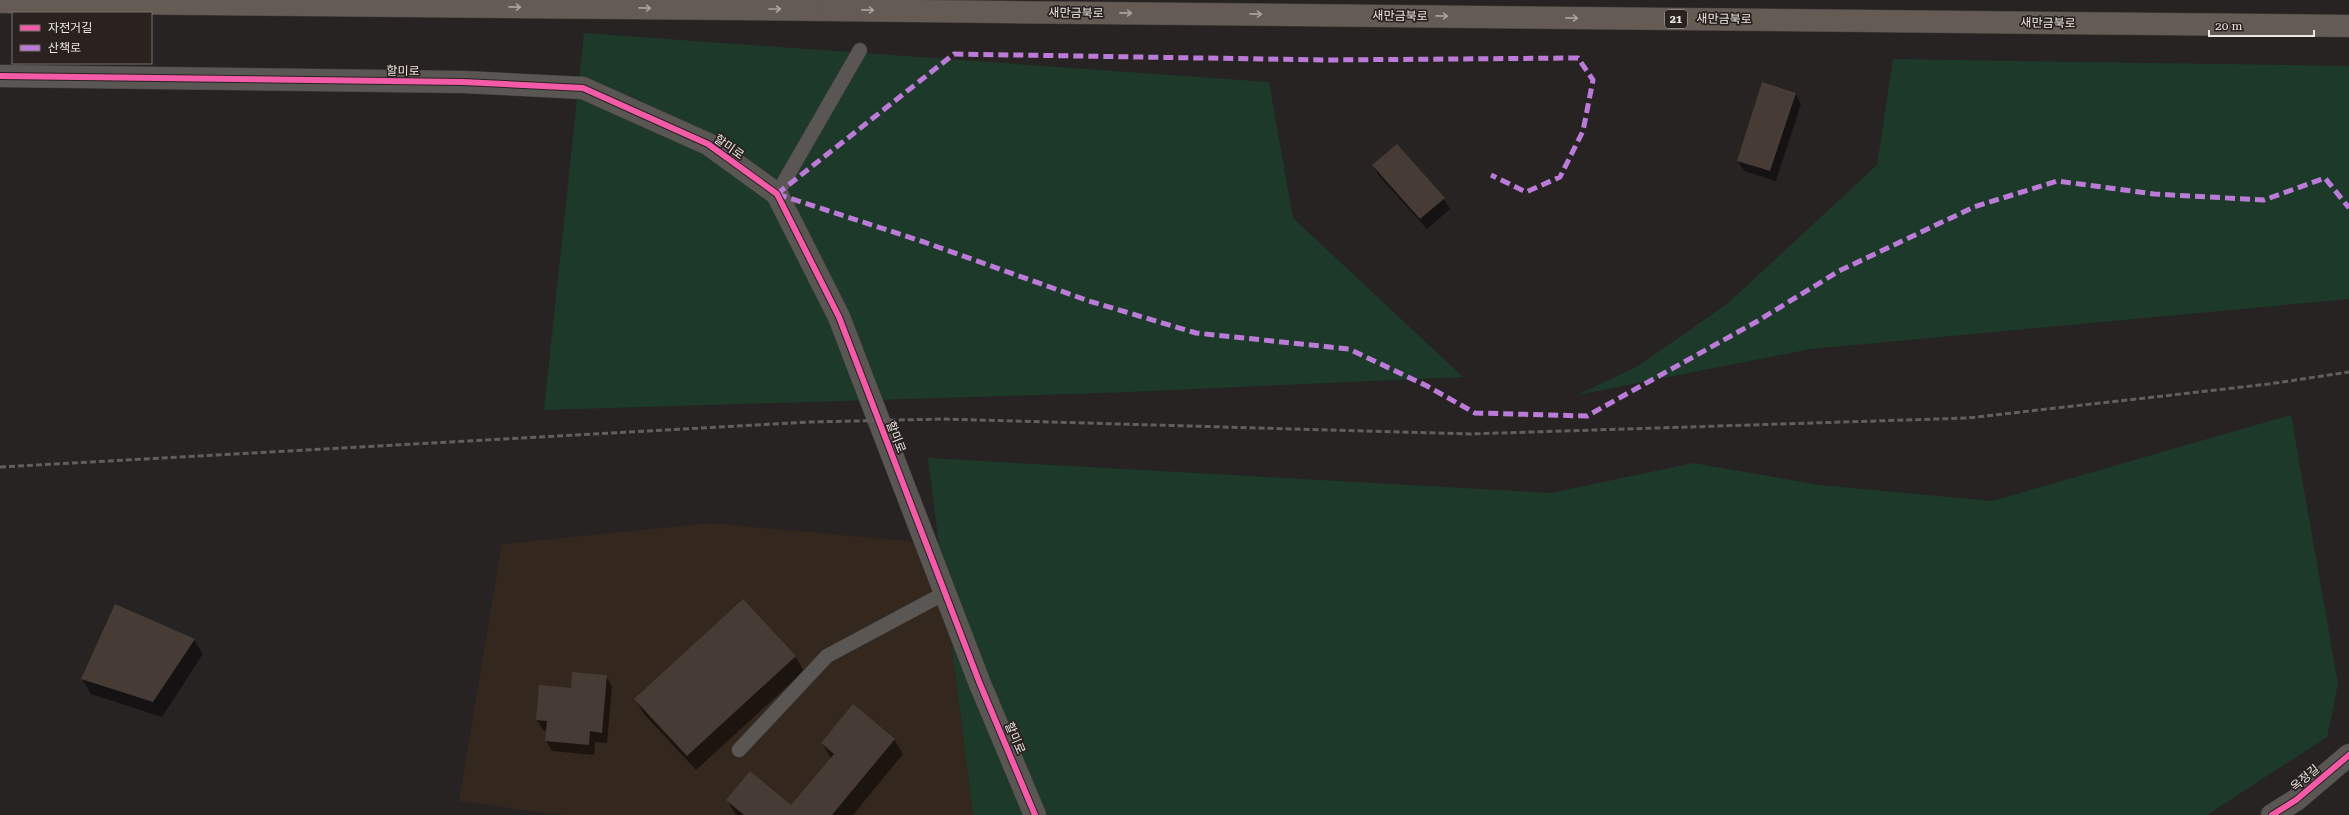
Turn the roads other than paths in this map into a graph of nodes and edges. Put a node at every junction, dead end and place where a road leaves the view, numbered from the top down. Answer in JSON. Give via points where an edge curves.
{"nodes":[{"id":1,"x":0,"y":2,"type":"edge"},
{"id":2,"x":2349,"y":26,"type":"edge"},
{"id":3,"x":860,"y":50,"type":"dead end"},
{"id":4,"x":0,"y":76,"type":"edge"},
{"id":5,"x":777,"y":194,"type":"junction"},
{"id":6,"x":945,"y":593,"type":"junction"},
{"id":7,"x":739,"y":750,"type":"dead end"},
{"id":8,"x":2349,"y":755,"type":"edge"},
{"id":9,"x":1036,"y":815,"type":"edge"},
{"id":10,"x":2272,"y":815,"type":"edge"}],
"edges":[{"from":1,"to":2,"type":"highway","name":"새만금북로","number":"21","one_way":true,"bridge":true},
{"from":3,"to":5,"type":"lane"},
{"from":4,"to":5,"type":"street","name":"할미로","via":[[463,82],[583,88],[708,144]]},
{"from":5,"to":6,"type":"street","name":"할미로","via":[[839,317]]},
{"from":6,"to":7,"type":"lane","via":[[827,656]]},
{"from":6,"to":9,"type":"street","name":"할미로","via":[[980,684]]},
{"from":8,"to":10,"type":"street","name":"옥정길","via":[[2296,800]]}]}
